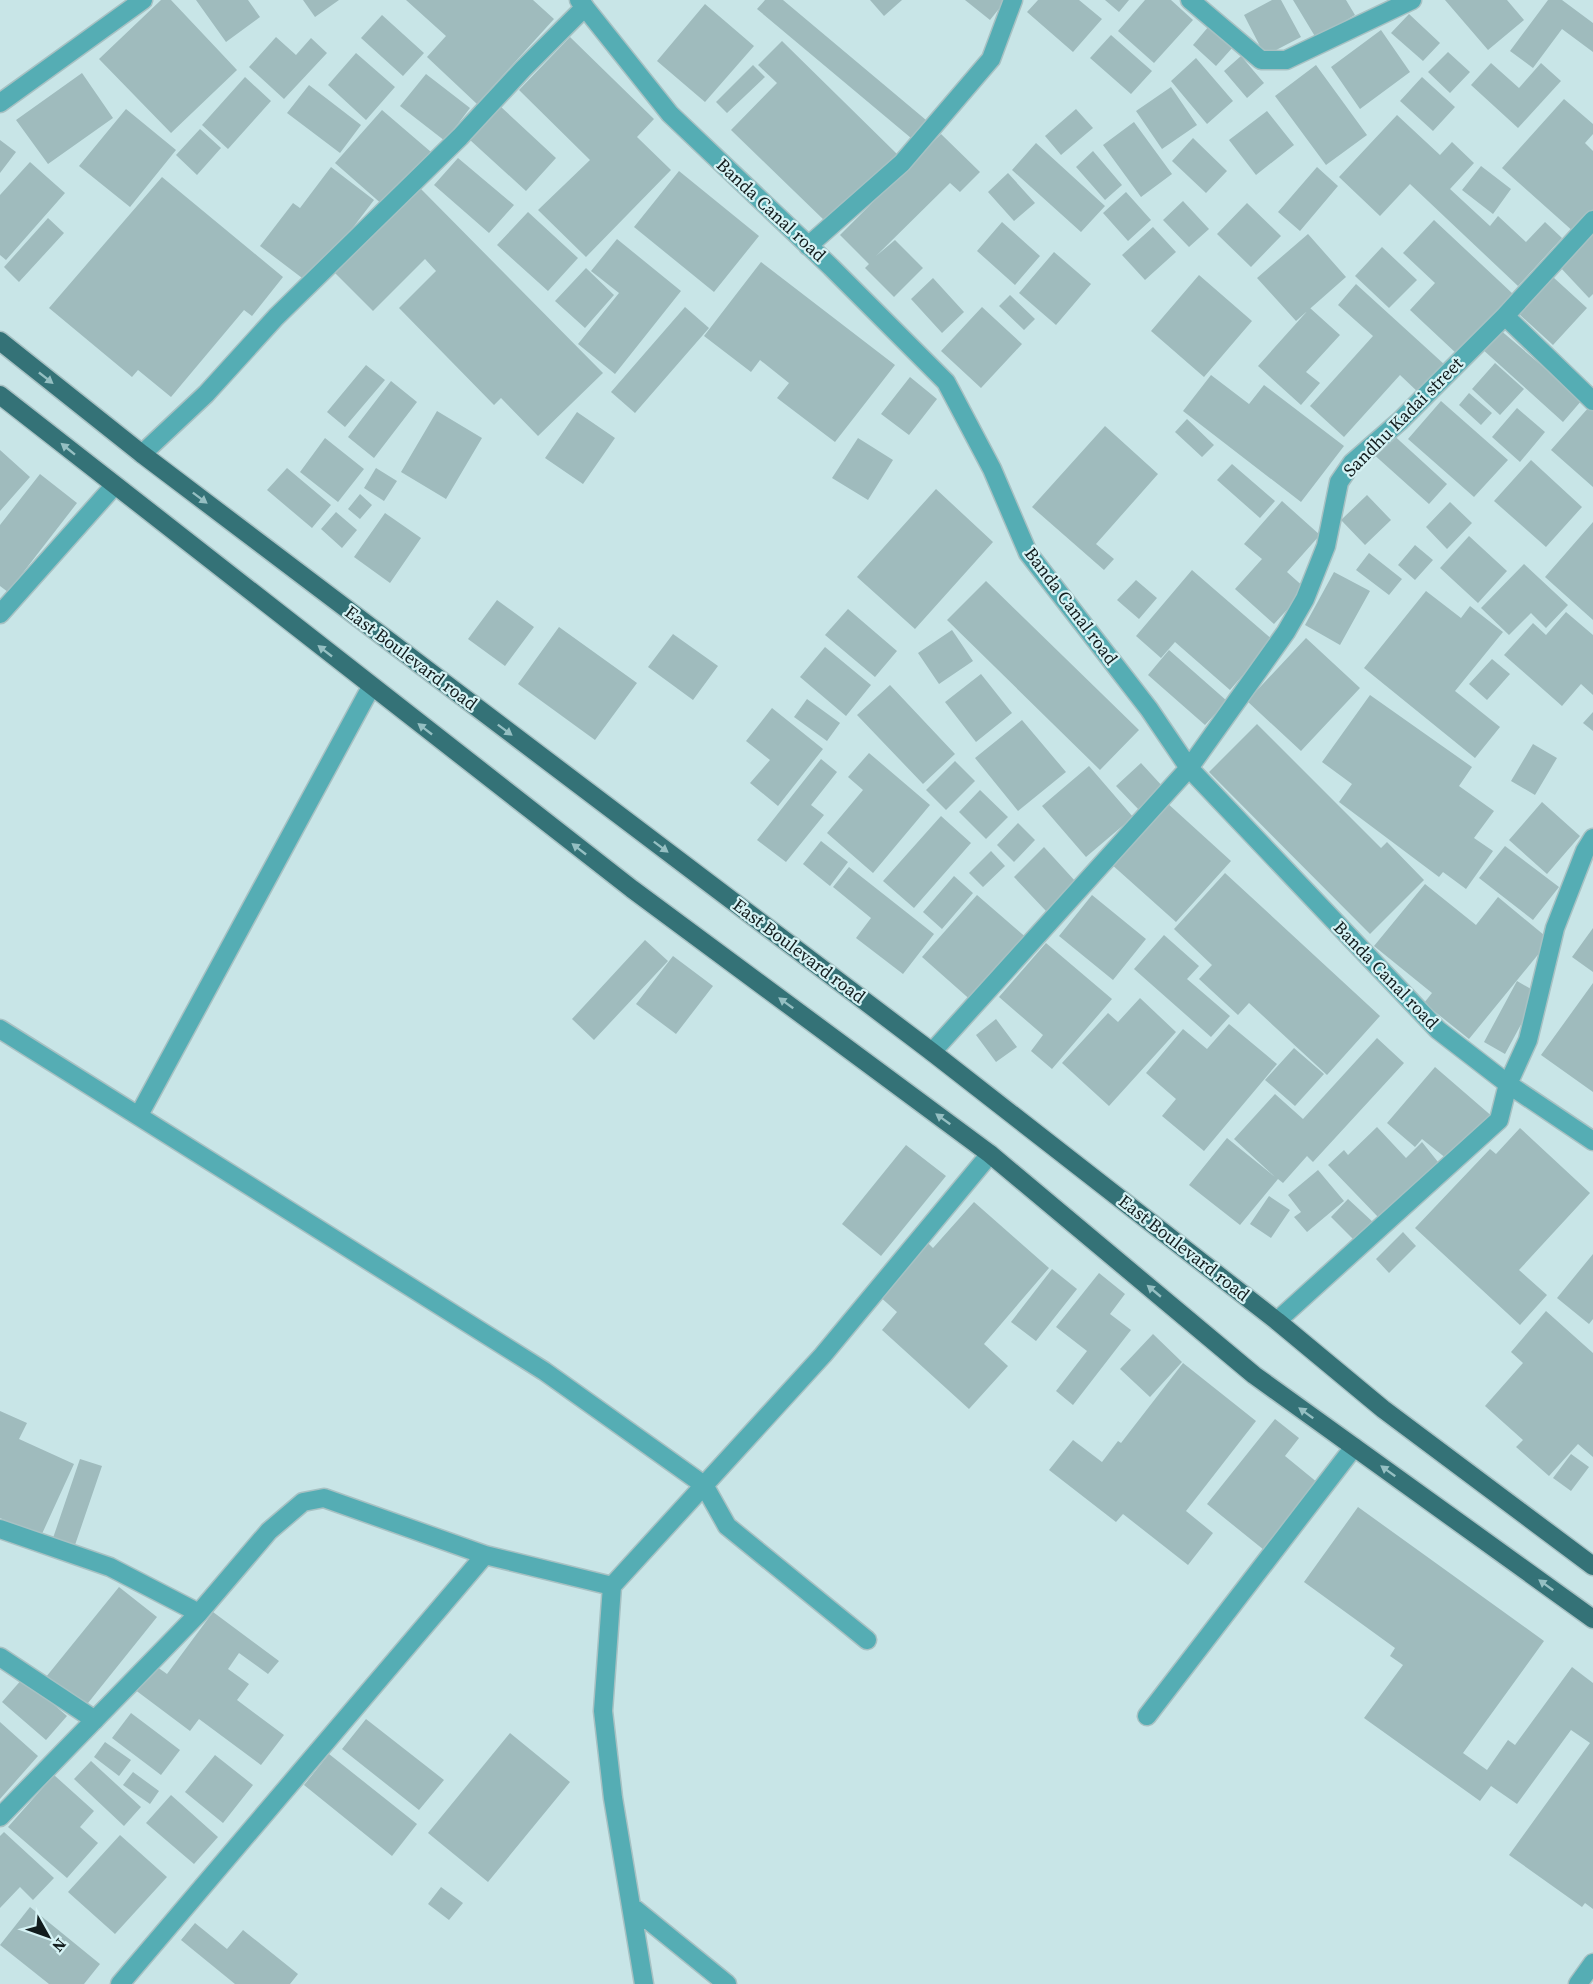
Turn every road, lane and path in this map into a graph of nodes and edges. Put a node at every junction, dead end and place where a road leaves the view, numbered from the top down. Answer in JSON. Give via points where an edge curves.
{"nodes":[{"id":1,"x":143,"y":0,"type":"edge"},
{"id":2,"x":1014,"y":0,"type":"edge"},
{"id":3,"x":1190,"y":0,"type":"edge"},
{"id":4,"x":1412,"y":0,"type":"edge"},
{"id":5,"x":582,"y":4,"type":"edge"},
{"id":6,"x":0,"y":103,"type":"edge"},
{"id":7,"x":1593,"y":220,"type":"edge"},
{"id":8,"x":808,"y":246,"type":"junction"},
{"id":9,"x":1505,"y":316,"type":"junction"},
{"id":10,"x":0,"y":341,"type":"edge"},
{"id":11,"x":0,"y":395,"type":"edge"},
{"id":12,"x":1593,"y":401,"type":"edge"},
{"id":13,"x":142,"y":454,"type":"junction"},
{"id":14,"x":114,"y":486,"type":"junction"},
{"id":15,"x":0,"y":614,"type":"edge"},
{"id":16,"x":371,"y":687,"type":"junction"},
{"id":17,"x":1189,"y":768,"type":"junction"},
{"id":18,"x":1593,"y":838,"type":"edge"},
{"id":19,"x":0,"y":1029,"type":"edge"},
{"id":20,"x":932,"y":1052,"type":"junction"},
{"id":21,"x":1508,"y":1084,"type":"junction"},
{"id":22,"x":139,"y":1115,"type":"junction"},
{"id":23,"x":1593,"y":1141,"type":"edge"},
{"id":24,"x":990,"y":1154,"type":"junction"},
{"id":25,"x":1277,"y":1321,"type":"junction"},
{"id":26,"x":1354,"y":1447,"type":"junction"},
{"id":27,"x":704,"y":1485,"type":"junction"},
{"id":28,"x":0,"y":1529,"type":"edge"},
{"id":29,"x":485,"y":1555,"type":"junction"},
{"id":30,"x":1593,"y":1566,"type":"edge"},
{"id":31,"x":612,"y":1586,"type":"junction"},
{"id":32,"x":199,"y":1613,"type":"junction"},
{"id":33,"x":1593,"y":1619,"type":"edge"},
{"id":34,"x":867,"y":1640,"type":"dead end"},
{"id":35,"x":0,"y":1657,"type":"edge"},
{"id":36,"x":1147,"y":1716,"type":"dead end"},
{"id":37,"x":95,"y":1720,"type":"junction"},
{"id":38,"x":0,"y":1817,"type":"edge"},
{"id":39,"x":631,"y":1906,"type":"junction"},
{"id":40,"x":1593,"y":1963,"type":"edge"},
{"id":41,"x":120,"y":1984,"type":"edge"},
{"id":42,"x":644,"y":1984,"type":"edge"},
{"id":43,"x":727,"y":1984,"type":"edge"},
{"id":44,"x":1578,"y":1984,"type":"edge"}],
"edges":[{"from":1,"to":6,"type":"street"},
{"from":2,"to":8,"type":"street","via":[[992,59],[902,163]]},
{"from":3,"to":4,"type":"street","via":[[1261,60],[1272,62],[1286,60]]},
{"from":5,"to":8,"type":"street","name":"Banda Canal road","via":[[670,114]]},
{"from":5,"to":13,"type":"street","via":[[460,137]]},
{"from":7,"to":9,"type":"street","name":"Sandhu Kadai street"},
{"from":8,"to":17,"type":"street","name":"Banda Canal road","via":[[946,382],[992,469],[1028,553],[1149,709]]},
{"from":9,"to":12,"type":"street"},
{"from":9,"to":17,"type":"street","name":"Sandhu Kadai street","via":[[1345,473],[1339,482],[1326,546],[1298,616]]},
{"from":10,"to":13,"type":"main road","name":"East Boulevard road","one_way":true},
{"from":14,"to":11,"type":"main road","one_way":true},
{"from":13,"to":20,"type":"main road","name":"East Boulevard road","one_way":true},
{"from":14,"to":15,"type":"street"},
{"from":16,"to":14,"type":"main road","one_way":true},
{"from":16,"to":22,"type":"street"},
{"from":24,"to":16,"type":"main road","one_way":true,"via":[[632,890]]},
{"from":17,"to":20,"type":"street","name":"Sandhu Kadai street"},
{"from":17,"to":21,"type":"street","name":"Banda Canal road","via":[[1438,1030]]},
{"from":18,"to":21,"type":"street","via":[[1555,928],[1528,1040]]},
{"from":19,"to":22,"type":"street"},
{"from":20,"to":25,"type":"main road","name":"East Boulevard road"},
{"from":21,"to":23,"type":"street","name":"Banda Canal road"},
{"from":21,"to":25,"type":"street","via":[[1499,1120]]},
{"from":22,"to":27,"type":"street","via":[[544,1371]]},
{"from":26,"to":24,"type":"main road","one_way":true,"via":[[1254,1375]]},
{"from":24,"to":27,"type":"street","via":[[823,1355]]},
{"from":25,"to":30,"type":"main road","name":"East Boulevard road","via":[[1383,1409]]},
{"from":33,"to":26,"type":"main road","one_way":true},
{"from":26,"to":36,"type":"street"},
{"from":27,"to":31,"type":"street"},
{"from":27,"to":34,"type":"street","via":[[727,1526]]},
{"from":28,"to":32,"type":"street","via":[[110,1567]]},
{"from":29,"to":31,"type":"street"},
{"from":29,"to":32,"type":"street","via":[[324,1498],[303,1502],[255,1545]]},
{"from":29,"to":41,"type":"street"},
{"from":31,"to":39,"type":"street","via":[[603,1711]]},
{"from":32,"to":37,"type":"street"},
{"from":35,"to":37,"type":"street"},
{"from":37,"to":38,"type":"street"},
{"from":39,"to":42,"type":"street"},
{"from":39,"to":43,"type":"street"},
{"from":40,"to":44,"type":"street"}]}
